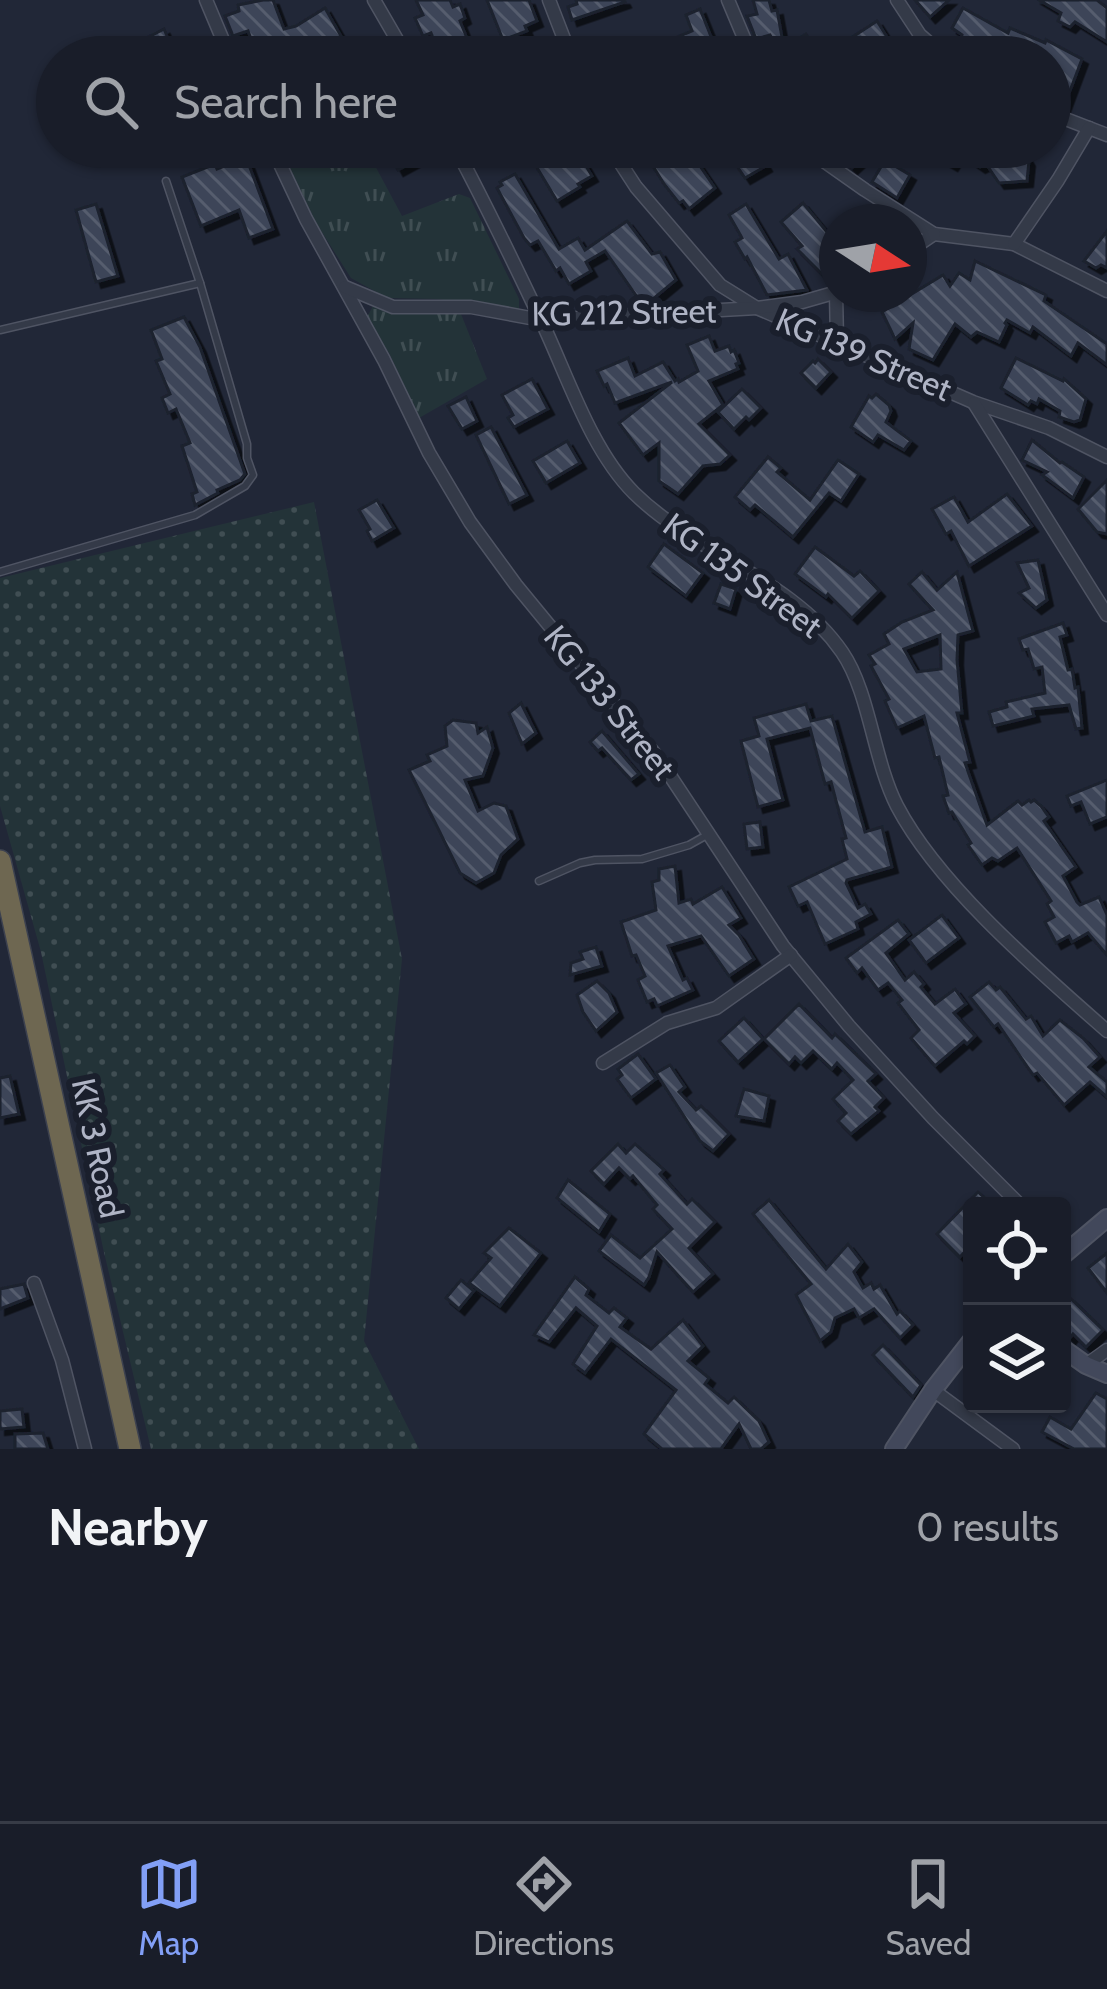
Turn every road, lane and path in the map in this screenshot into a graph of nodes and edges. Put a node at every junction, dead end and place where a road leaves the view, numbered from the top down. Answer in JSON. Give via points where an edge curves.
{"nodes":[{"id":1,"x":206,"y":0,"type":"edge"},
{"id":2,"x":374,"y":0,"type":"edge"},
{"id":3,"x":549,"y":0,"type":"edge"},
{"id":4,"x":728,"y":0,"type":"edge"},
{"id":5,"x":897,"y":0,"type":"edge"},
{"id":6,"x":221,"y":36,"type":"edge"},
{"id":7,"x":394,"y":36,"type":"edge"},
{"id":8,"x":563,"y":36,"type":"edge"},
{"id":9,"x":743,"y":36,"type":"edge"},
{"id":10,"x":921,"y":36,"type":"edge"},
{"id":11,"x":1071,"y":121,"type":"edge"},
{"id":12,"x":1089,"y":128,"type":"junction"},
{"id":13,"x":1107,"y":135,"type":"edge"},
{"id":14,"x":1071,"y":156,"type":"edge"},
{"id":15,"x":282,"y":168,"type":"edge"},
{"id":16,"x":465,"y":168,"type":"edge"},
{"id":17,"x":624,"y":168,"type":"edge"},
{"id":18,"x":833,"y":168,"type":"edge"},
{"id":19,"x":1063,"y":168,"type":"edge"},
{"id":20,"x":166,"y":182,"type":"dead end"},
{"id":21,"x":934,"y":234,"type":"junction"},
{"id":22,"x":927,"y":239,"type":"edge"},
{"id":23,"x":1014,"y":244,"type":"junction"},
{"id":24,"x":200,"y":283,"type":"junction"},
{"id":25,"x":344,"y":287,"type":"junction"},
{"id":26,"x":1107,"y":291,"type":"edge"},
{"id":27,"x":819,"y":297,"type":"edge"},
{"id":28,"x":757,"y":308,"type":"junction"},
{"id":29,"x":837,"y":312,"type":"edge"},
{"id":30,"x":541,"y":320,"type":"junction"},
{"id":31,"x":0,"y":330,"type":"edge"},
{"id":32,"x":838,"y":341,"type":"junction"},
{"id":33,"x":974,"y":402,"type":"junction"},
{"id":34,"x":1107,"y":457,"type":"edge"},
{"id":35,"x":0,"y":572,"type":"edge"},
{"id":36,"x":1107,"y":615,"type":"edge"},
{"id":37,"x":708,"y":834,"type":"junction"},
{"id":38,"x":0,"y":861,"type":"edge"},
{"id":39,"x":539,"y":881,"type":"dead end"},
{"id":40,"x":791,"y":955,"type":"junction"},
{"id":41,"x":1107,"y":1031,"type":"edge"},
{"id":42,"x":603,"y":1063,"type":"dead end"},
{"id":43,"x":1012,"y":1197,"type":"edge"},
{"id":44,"x":1107,"y":1218,"type":"edge"},
{"id":45,"x":1071,"y":1246,"type":"edge"},
{"id":46,"x":34,"y":1283,"type":"dead end"},
{"id":47,"x":1107,"y":1350,"type":"edge"},
{"id":48,"x":963,"y":1352,"type":"edge"},
{"id":49,"x":1071,"y":1354,"type":"edge"},
{"id":50,"x":1087,"y":1365,"type":"junction"},
{"id":51,"x":1107,"y":1374,"type":"edge"},
{"id":52,"x":933,"y":1390,"type":"junction"},
{"id":53,"x":85,"y":1449,"type":"edge"},
{"id":54,"x":130,"y":1449,"type":"edge"},
{"id":55,"x":893,"y":1449,"type":"edge"},
{"id":56,"x":1013,"y":1449,"type":"edge"}],
"edges":[{"from":1,"to":6,"type":"street"},
{"from":2,"to":7,"type":"street"},
{"from":3,"to":8,"type":"street"},
{"from":4,"to":9,"type":"street"},
{"from":5,"to":10,"type":"street"},
{"from":11,"to":12,"type":"street"},
{"from":12,"to":13,"type":"street"},
{"from":12,"to":14,"type":"street"},
{"from":15,"to":25,"type":"street","name":"KG 133 Street"},
{"from":16,"to":30,"type":"street","name":"KG 135 Street"},
{"from":17,"to":28,"type":"street","name":"KG 139 Street","via":[[720,285]]},
{"from":18,"to":21,"type":"street"},
{"from":19,"to":23,"type":"street"},
{"from":20,"to":24,"type":"lane"},
{"from":21,"to":22,"type":"street"},
{"from":21,"to":23,"type":"street"},
{"from":23,"to":26,"type":"street"},
{"from":24,"to":31,"type":"lane"},
{"from":24,"to":35,"type":"lane","via":[[253,475],[195,515]]},
{"from":25,"to":30,"type":"street","name":"KG 212 Street","via":[[393,307]]},
{"from":25,"to":37,"type":"street","name":"KG 133 Street","via":[[470,522],[659,759]]},
{"from":27,"to":28,"type":"street","name":"KG 212 Street"},
{"from":28,"to":30,"type":"street","name":"KG 212 Street"},
{"from":28,"to":32,"type":"street","name":"KG 139 Street"},
{"from":29,"to":32,"type":"street","name":"KG 212 Street"},
{"from":30,"to":41,"type":"street","name":"KG 135 Street","via":[[591,431],[630,489],[669,524],[812,616],[844,655],[891,792],[932,859]]},
{"from":32,"to":33,"type":"street","name":"KG 139 Street"},
{"from":33,"to":34,"type":"street","name":"KG 139 Street"},
{"from":33,"to":36,"type":"street"},
{"from":37,"to":39,"type":"lane","via":[[642,859],[580,863]]},
{"from":37,"to":40,"type":"street","name":"KG 133 Street"},
{"from":38,"to":54,"type":"highway","name":"KK 3 Road"},
{"from":40,"to":42,"type":"street","via":[[716,1008],[667,1023]]},
{"from":40,"to":43,"type":"street","name":"KG 133 Street"},
{"from":44,"to":45,"type":"street"},
{"from":46,"to":53,"type":"street"},
{"from":47,"to":50,"type":"street"},
{"from":48,"to":52,"type":"street"},
{"from":49,"to":50,"type":"street"},
{"from":50,"to":51,"type":"street"},
{"from":52,"to":55,"type":"street"},
{"from":52,"to":56,"type":"street"}]}
